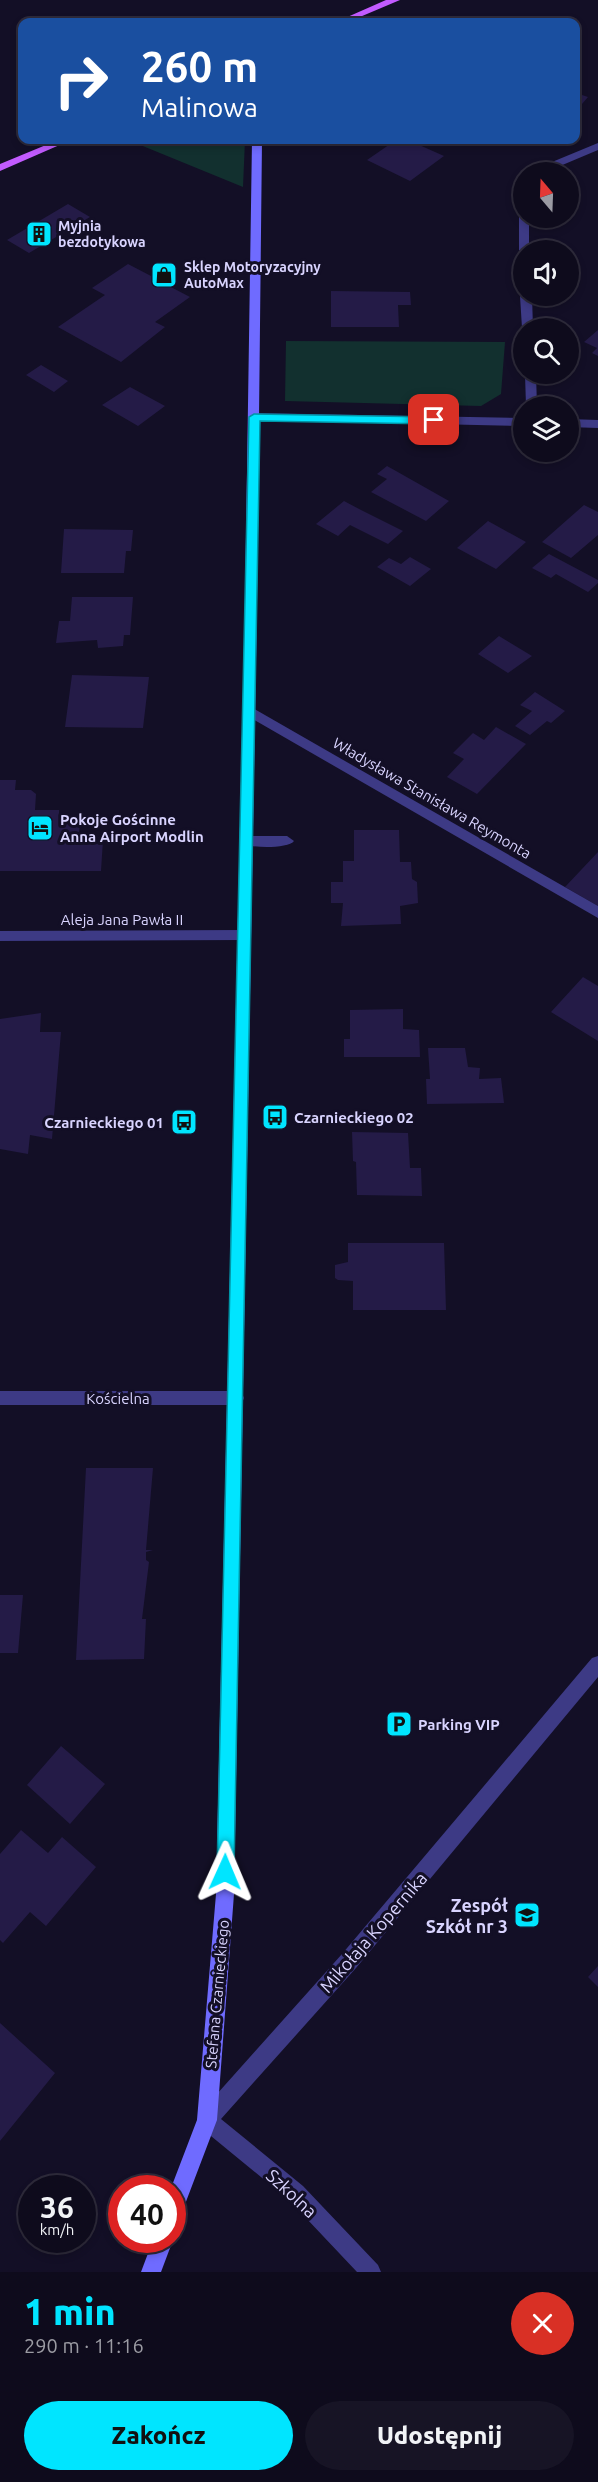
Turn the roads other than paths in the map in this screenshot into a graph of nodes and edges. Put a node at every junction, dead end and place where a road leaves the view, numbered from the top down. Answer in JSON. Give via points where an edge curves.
{"nodes":[{"id":1,"x":395,"y":0,"type":"edge"},
{"id":2,"x":351,"y":18,"type":"edge"},
{"id":3,"x":57,"y":144,"type":"edge"},
{"id":4,"x":257,"y":144,"type":"edge"},
{"id":5,"x":598,"y":146,"type":"edge"},
{"id":6,"x":561,"y":162,"type":"edge"},
{"id":7,"x":0,"y":168,"type":"edge"},
{"id":8,"x":254,"y":417,"type":"junction"},
{"id":9,"x":513,"y":422,"type":"edge"},
{"id":10,"x":579,"y":423,"type":"edge"},
{"id":11,"x":598,"y":424,"type":"edge"},
{"id":12,"x":249,"y":711,"type":"junction"},
{"id":13,"x":246,"y":841,"type":"junction"},
{"id":14,"x":287,"y":841,"type":"dead end"},
{"id":15,"x":598,"y":913,"type":"edge"},
{"id":16,"x":244,"y":935,"type":"junction"},
{"id":17,"x":0,"y":936,"type":"edge"},
{"id":18,"x":0,"y":1398,"type":"edge"},
{"id":19,"x":236,"y":1398,"type":"junction"},
{"id":20,"x":598,"y":1664,"type":"edge"},
{"id":21,"x":207,"y":2120,"type":"junction"},
{"id":22,"x":186,"y":2176,"type":"edge"},
{"id":23,"x":158,"y":2253,"type":"edge"},
{"id":24,"x":151,"y":2272,"type":"edge"},
{"id":25,"x":371,"y":2272,"type":"edge"}],
"edges":[{"from":1,"to":2,"type":"main road"},
{"from":3,"to":7,"type":"main road"},
{"from":4,"to":8,"type":"street","name":"Stefana Czarnieckiego"},
{"from":5,"to":6,"type":"street"},
{"from":8,"to":9,"type":"street"},
{"from":8,"to":12,"type":"street","name":"Stefana Czarnieckiego"},
{"from":10,"to":11,"type":"street"},
{"from":12,"to":13,"type":"street","name":"Stefana Czarnieckiego"},
{"from":12,"to":15,"type":"street","name":"Władysława Stanisława Reymonta"},
{"from":13,"to":14,"type":"street"},
{"from":13,"to":16,"type":"street","name":"Stefana Czarnieckiego"},
{"from":16,"to":17,"type":"street","name":"Aleja Jana Pawła II"},
{"from":16,"to":19,"type":"street","name":"Stefana Czarnieckiego"},
{"from":18,"to":19,"type":"street","name":"Kościelna"},
{"from":19,"to":21,"type":"street","name":"Stefana Czarnieckiego","via":[[225,1894]]},
{"from":20,"to":21,"type":"street","name":"Mikołaja Kopernika","via":[[349,1962]]},
{"from":21,"to":22,"type":"street","name":"Mikołaja Kopernika"},
{"from":21,"to":25,"type":"street","name":"Szkolna","via":[[296,2193]]},
{"from":23,"to":24,"type":"street"}]}
